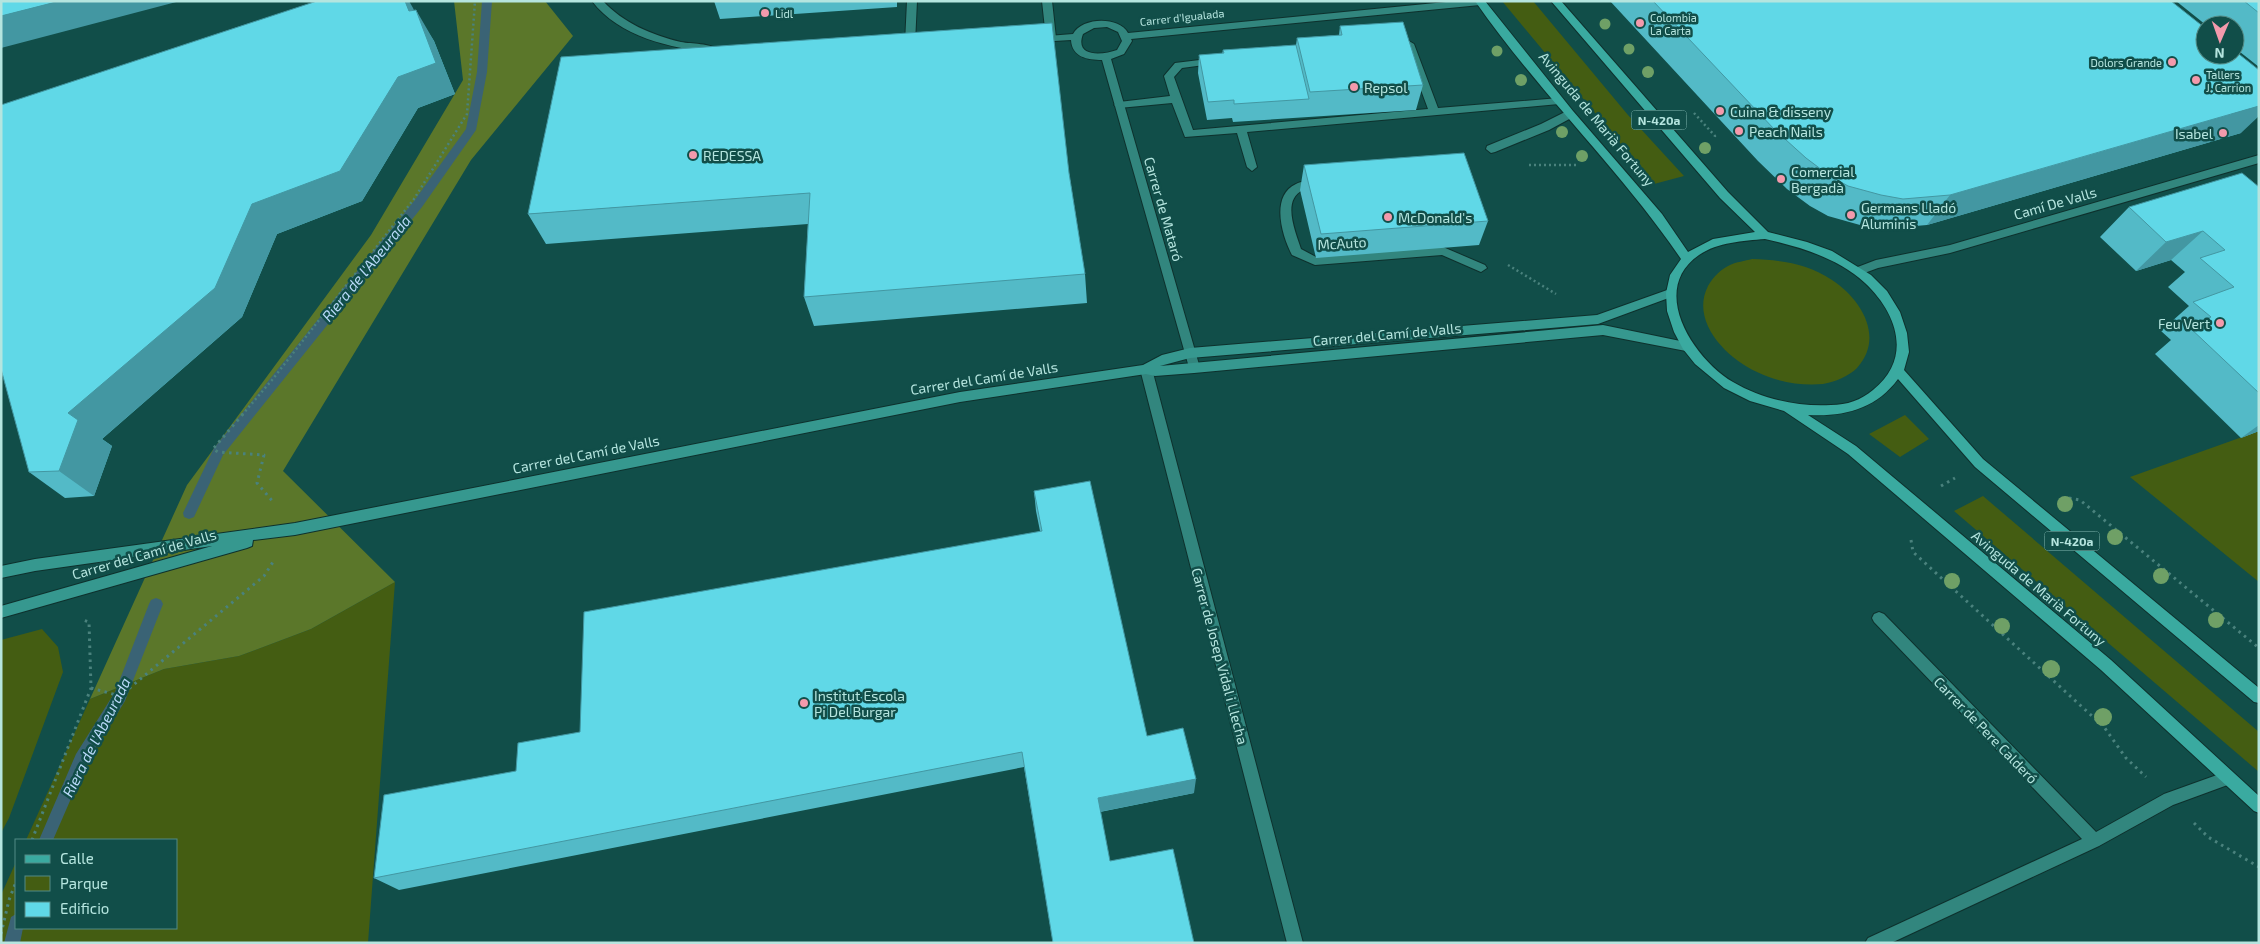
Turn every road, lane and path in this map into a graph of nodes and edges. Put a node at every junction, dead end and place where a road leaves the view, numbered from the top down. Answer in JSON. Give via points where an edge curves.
{"nodes":[{"id":1,"x":475,"y":1,"type":"edge"},
{"id":2,"x":597,"y":1,"type":"edge"},
{"id":3,"x":912,"y":1,"type":"edge"},
{"id":4,"x":1048,"y":1,"type":"edge"},
{"id":5,"x":1556,"y":1,"type":"edge"},
{"id":6,"x":1480,"y":2,"type":"edge"},
{"id":7,"x":1126,"y":36,"type":"junction"},
{"id":8,"x":1050,"y":38,"type":"junction"},
{"id":9,"x":1076,"y":38,"type":"junction"},
{"id":10,"x":1032,"y":39,"type":"edge"},
{"id":11,"x":910,"y":43,"type":"edge"},
{"id":12,"x":1399,"y":44,"type":"edge"},
{"id":13,"x":721,"y":50,"type":"edge"},
{"id":14,"x":1106,"y":58,"type":"junction"},
{"id":15,"x":1227,"y":60,"type":"edge"},
{"id":16,"x":1176,"y":99,"type":"junction"},
{"id":17,"x":1559,"y":101,"type":"junction"},
{"id":18,"x":1119,"y":105,"type":"junction"},
{"id":19,"x":1434,"y":112,"type":"junction"},
{"id":20,"x":1569,"y":114,"type":"junction"},
{"id":21,"x":1241,"y":130,"type":"junction"},
{"id":22,"x":1491,"y":149,"type":"dead end"},
{"id":23,"x":2259,"y":159,"type":"edge"},
{"id":24,"x":1611,"y":164,"type":"junction"},
{"id":25,"x":1520,"y":165,"type":"dead end"},
{"id":26,"x":1252,"y":167,"type":"dead end"},
{"id":27,"x":1326,"y":182,"type":"edge"},
{"id":28,"x":1766,"y":235,"type":"junction"},
{"id":29,"x":1687,"y":259,"type":"junction"},
{"id":30,"x":1507,"y":264,"type":"dead end"},
{"id":31,"x":1481,"y":268,"type":"dead end"},
{"id":32,"x":1859,"y":272,"type":"junction"},
{"id":33,"x":1670,"y":293,"type":"junction"},
{"id":34,"x":1600,"y":325,"type":"junction"},
{"id":35,"x":1686,"y":346,"type":"junction"},
{"id":36,"x":1190,"y":353,"type":"junction"},
{"id":37,"x":1194,"y":368,"type":"junction"},
{"id":38,"x":1146,"y":369,"type":"junction"},
{"id":39,"x":1899,"y":372,"type":"junction"},
{"id":40,"x":1787,"y":408,"type":"junction"},
{"id":41,"x":213,"y":449,"type":"dead end"},
{"id":42,"x":1979,"y":463,"type":"junction"},
{"id":43,"x":2066,"y":498,"type":"dead end"},
{"id":44,"x":1913,"y":503,"type":"junction"},
{"id":45,"x":295,"y":529,"type":"junction"},
{"id":46,"x":1910,"y":534,"type":"dead end"},
{"id":47,"x":1,"y":572,"type":"edge"},
{"id":48,"x":1,"y":612,"type":"edge"},
{"id":49,"x":1879,"y":618,"type":"dead end"},
{"id":50,"x":79,"y":619,"type":"dead end"},
{"id":51,"x":2259,"y":648,"type":"edge"},
{"id":52,"x":2259,"y":697,"type":"edge"},
{"id":53,"x":2126,"y":758,"type":"dead end"},
{"id":54,"x":2228,"y":778,"type":"junction"},
{"id":55,"x":2259,"y":806,"type":"edge"},
{"id":56,"x":2208,"y":837,"type":"dead end"},
{"id":57,"x":32,"y":839,"type":"edge"},
{"id":58,"x":2094,"y":841,"type":"junction"},
{"id":59,"x":2259,"y":867,"type":"edge"},
{"id":60,"x":15,"y":885,"type":"edge"},
{"id":61,"x":1,"y":934,"type":"edge"},
{"id":62,"x":1294,"y":943,"type":"edge"},
{"id":63,"x":1873,"y":943,"type":"edge"}],
"edges":[{"from":1,"to":41,"type":"path","via":[[467,114],[414,199],[272,380]]},
{"from":2,"to":13,"type":"street","via":[[605,12],[651,37]]},
{"from":3,"to":11,"type":"street"},
{"from":4,"to":8,"type":"street"},
{"from":5,"to":28,"type":"main road","number":"N-420a","via":[[1724,195]]},
{"from":6,"to":7,"type":"street","name":"Carrer d'Igualada"},
{"from":6,"to":17,"type":"main road","name":"Avinguda de Marià Fortuny"},
{"from":7,"to":9,"type":"street","via":[[1116,27],[1100,24],[1084,28]]},
{"from":7,"to":14,"type":"street","via":[[1121,52]]},
{"from":8,"to":9,"type":"street"},
{"from":8,"to":10,"type":"street"},
{"from":9,"to":14,"type":"street","via":[[1077,48],[1082,53]]},
{"from":12,"to":19,"type":"street","via":[[1408,43]]},
{"from":14,"to":18,"type":"street","name":"Carrer de Mataró"},
{"from":15,"to":16,"type":"street","via":[[1179,65],[1169,76]]},
{"from":16,"to":18,"type":"street"},
{"from":16,"to":21,"type":"street","via":[[1189,134]]},
{"from":17,"to":19,"type":"street"},
{"from":17,"to":20,"type":"main road","name":"Avinguda de Marià Fortuny"},
{"from":18,"to":36,"type":"street","name":"Carrer de Mataró"},
{"from":19,"to":21,"type":"street"},
{"from":20,"to":22,"type":"street"},
{"from":20,"to":24,"type":"main road","name":"Avinguda de Marià Fortuny"},
{"from":21,"to":26,"type":"street"},
{"from":23,"to":32,"type":"street","name":"Camí De Valls","via":[[1950,249],[1876,264]]},
{"from":24,"to":25,"type":"path"},
{"from":24,"to":29,"type":"main road","name":"Avinguda de Marià Fortuny","via":[[1658,217]]},
{"from":27,"to":31,"type":"street","name":"McAuto","via":[[1298,187],[1287,200],[1286,218],[1296,252],[1307,259],[1444,251]]},
{"from":28,"to":29,"type":"main road","via":[[1732,238],[1702,249]]},
{"from":28,"to":32,"type":"main road","via":[[1794,240],[1817,249]]},
{"from":29,"to":33,"type":"main road"},
{"from":30,"to":34,"type":"path"},
{"from":32,"to":39,"type":"main road","via":[[1889,302],[1899,321],[1904,347]]},
{"from":33,"to":34,"type":"main road","name":"Carrer del Camí de Valls"},
{"from":33,"to":35,"type":"main road","via":[[1673,316]]},
{"from":34,"to":35,"type":"main road","name":"Carrer del Camí de Valls"},
{"from":34,"to":36,"type":"main road"},
{"from":34,"to":37,"type":"main road","name":"Carrer del Camí de Valls"},
{"from":35,"to":40,"type":"main road","via":[[1703,365],[1728,384]]},
{"from":36,"to":37,"type":"street","name":"Carrer de Mataró"},
{"from":36,"to":38,"type":"main road","via":[[1167,357]]},
{"from":37,"to":38,"type":"main road","name":"Carrer del Camí de Valls"},
{"from":38,"to":45,"type":"main road","name":"Carrer del Camí de Valls","via":[[960,397]]},
{"from":38,"to":62,"type":"street","name":"Carrer de Josep Vidal i Llecha"},
{"from":39,"to":40,"type":"main road","via":[[1883,391],[1863,403],[1840,410]]},
{"from":39,"to":42,"type":"main road","number":"N-420a"},
{"from":40,"to":44,"type":"main road","name":"Avinguda de Marià Fortuny","via":[[1852,450]]},
{"from":42,"to":44,"type":"path"},
{"from":42,"to":52,"type":"main road","number":"N-420a"},
{"from":43,"to":51,"type":"path","via":[[2080,500]]},
{"from":44,"to":54,"type":"main road","name":"Avinguda de Marià Fortuny","via":[[2106,665]]},
{"from":45,"to":47,"type":"main road","name":"Carrer del Camí de Valls"},
{"from":45,"to":48,"type":"main road","name":"Carrer del Camí de Valls"},
{"from":46,"to":53,"type":"path","via":[[1913,552],[2104,727]]},
{"from":49,"to":58,"type":"street","name":"Carrer de Pere Calderó"},
{"from":50,"to":57,"type":"path","via":[[89,622],[91,688]]},
{"from":54,"to":55,"type":"main road","name":"Avinguda de Marià Fortuny"},
{"from":54,"to":58,"type":"street","via":[[2168,799]]},
{"from":56,"to":59,"type":"path"},
{"from":58,"to":63,"type":"street"},
{"from":60,"to":61,"type":"path"}]}
